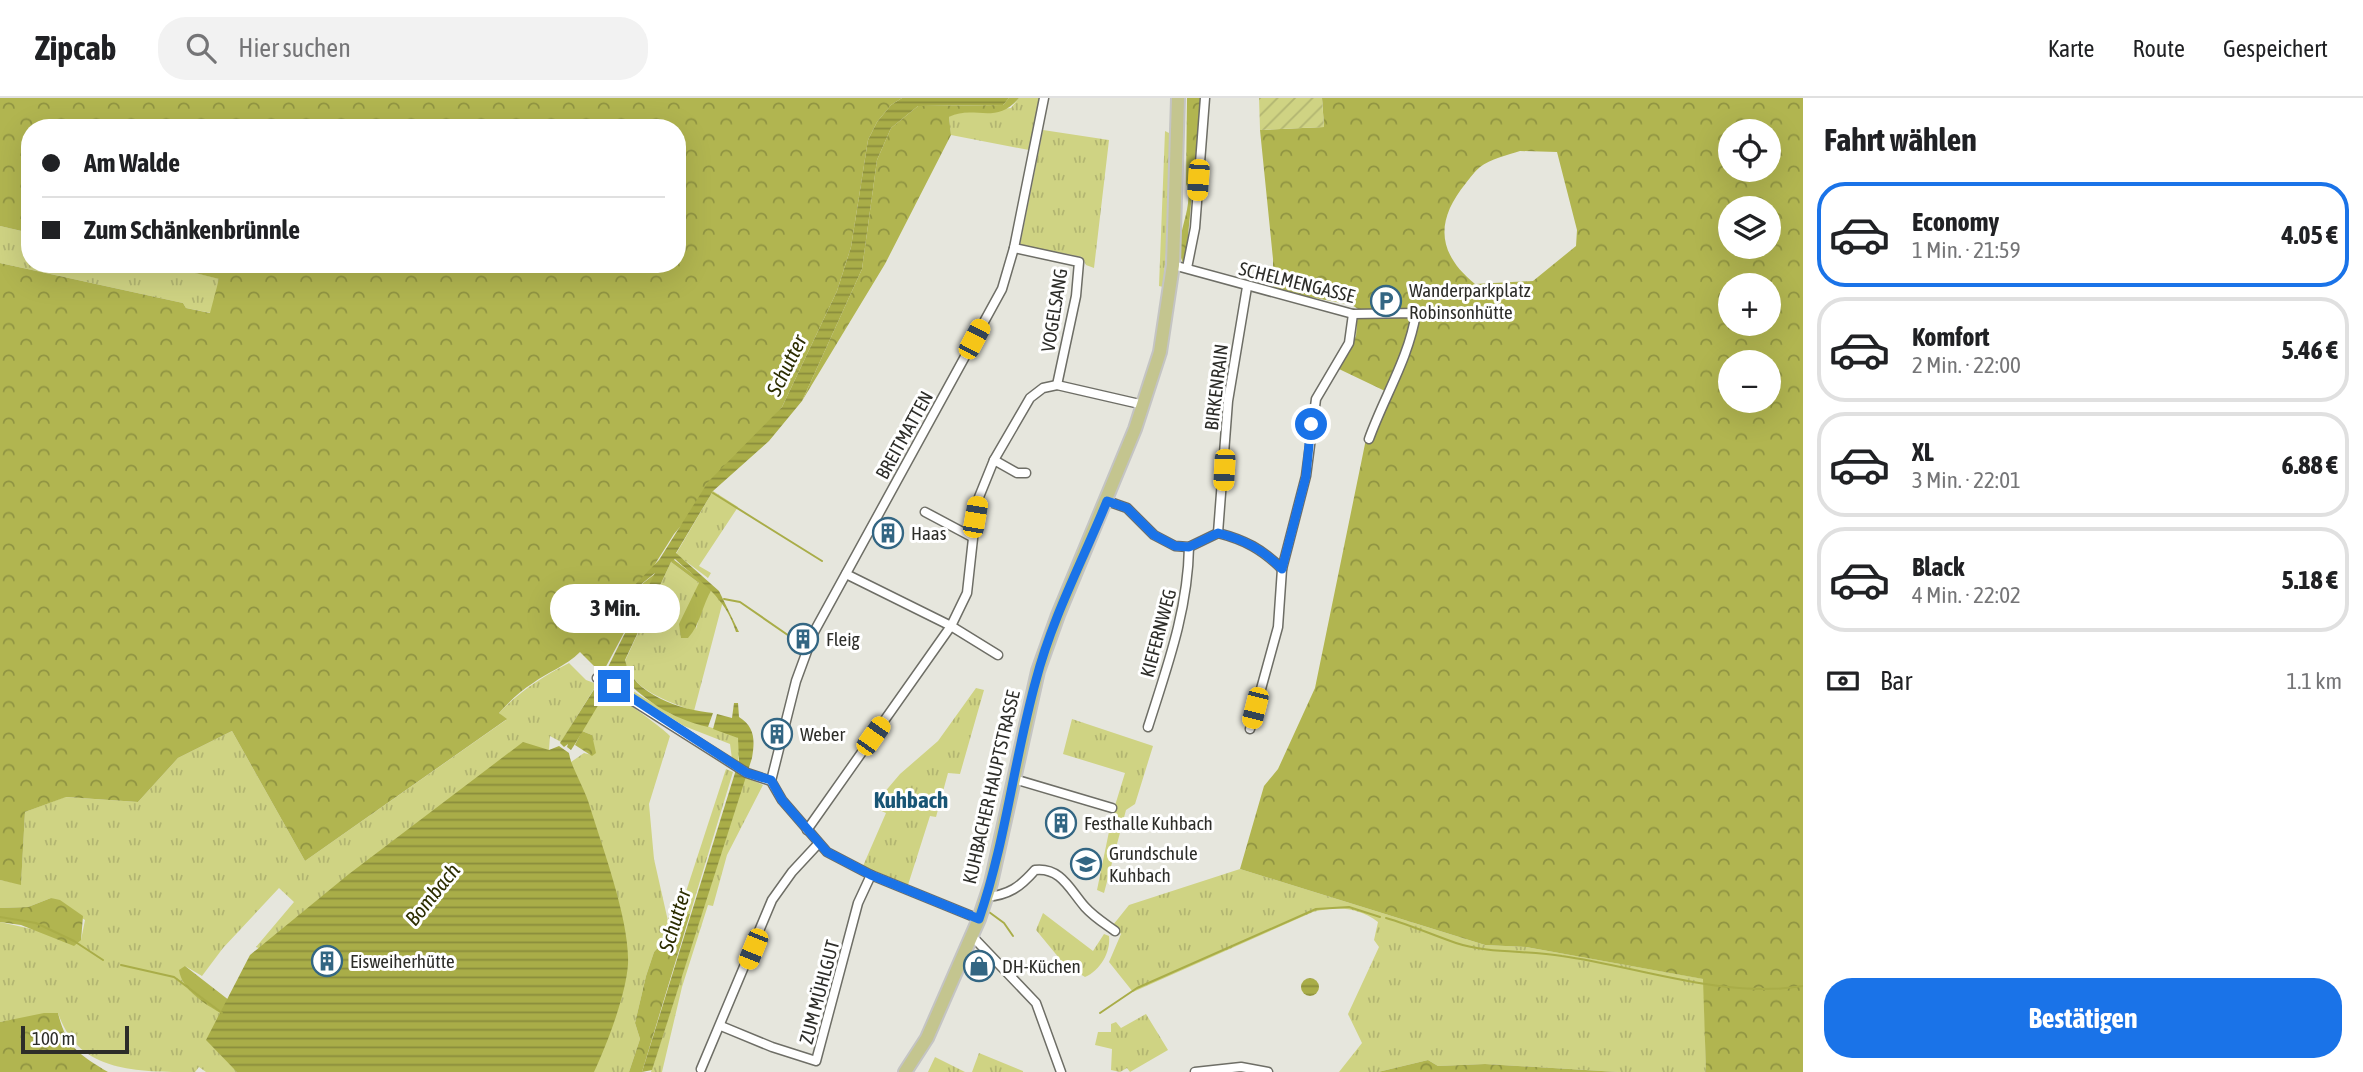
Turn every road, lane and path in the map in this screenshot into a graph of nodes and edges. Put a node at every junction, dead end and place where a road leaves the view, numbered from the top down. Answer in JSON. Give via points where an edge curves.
{"nodes":[{"id":1,"x":1044,"y":98,"type":"edge"},
{"id":2,"x":1178,"y":98,"type":"edge"},
{"id":3,"x":1205,"y":98,"type":"edge"},
{"id":4,"x":1014,"y":248,"type":"junction"},
{"id":5,"x":1173,"y":265,"type":"junction"},
{"id":6,"x":1187,"y":268,"type":"junction"},
{"id":7,"x":1247,"y":287,"type":"junction"},
{"id":8,"x":1353,"y":314,"type":"junction"},
{"id":9,"x":1057,"y":386,"type":"junction"},
{"id":10,"x":1144,"y":405,"type":"junction"},
{"id":11,"x":1369,"y":439,"type":"dead end"},
{"id":12,"x":994,"y":460,"type":"junction"},
{"id":13,"x":1026,"y":473,"type":"dead end"},
{"id":14,"x":1107,"y":501,"type":"junction"},
{"id":15,"x":925,"y":512,"type":"dead end"},
{"id":16,"x":1218,"y":533,"type":"junction"},
{"id":17,"x":972,"y":537,"type":"junction"},
{"id":18,"x":1189,"y":547,"type":"junction"},
{"id":19,"x":1282,"y":569,"type":"junction"},
{"id":20,"x":846,"y":574,"type":"junction"},
{"id":21,"x":951,"y":626,"type":"junction"},
{"id":22,"x":998,"y":655,"type":"dead end"},
{"id":23,"x":597,"y":678,"type":"dead end"},
{"id":24,"x":1148,"y":727,"type":"dead end"},
{"id":25,"x":1250,"y":729,"type":"dead end"},
{"id":26,"x":1014,"y":779,"type":"junction"},
{"id":27,"x":771,"y":780,"type":"junction"},
{"id":28,"x":1112,"y":808,"type":"dead end"},
{"id":29,"x":807,"y":830,"type":"junction"},
{"id":30,"x":818,"y":844,"type":"junction"},
{"id":31,"x":871,"y":875,"type":"junction"},
{"id":32,"x":986,"y":897,"type":"junction"},
{"id":33,"x":979,"y":919,"type":"junction"},
{"id":34,"x":1115,"y":931,"type":"dead end"},
{"id":35,"x":972,"y":936,"type":"junction"},
{"id":36,"x":721,"y":1026,"type":"junction"},
{"id":37,"x":701,"y":1069,"type":"dead end"},
{"id":38,"x":905,"y":1072,"type":"edge"},
{"id":39,"x":1061,"y":1072,"type":"edge"},
{"id":40,"x":1195,"y":1072,"type":"edge"},
{"id":41,"x":1268,"y":1072,"type":"edge"}],
"edges":[{"from":1,"to":4,"type":"street","name":"BREITMATTEN"},
{"from":2,"to":5,"type":"main road","name":"KUHBACHER HAUPTSTRASSE"},
{"from":3,"to":6,"type":"street","via":[[1195,228]]},
{"from":4,"to":9,"type":"street","name":"VOGELSANG","via":[[1079,262]]},
{"from":4,"to":20,"type":"street","name":"BREITMATTEN","via":[[1002,289]]},
{"from":5,"to":6,"type":"street","name":"SCHELMENGASSE"},
{"from":5,"to":10,"type":"main road","name":"KUHBACHER HAUPTSTRASSE","via":[[1164,335]]},
{"from":6,"to":7,"type":"street","name":"SCHELMENGASSE"},
{"from":7,"to":8,"type":"street","name":"SCHELMENGASSE"},
{"from":7,"to":16,"type":"street","name":"BIRKENRAIN","via":[[1228,401]]},
{"from":8,"to":11,"type":"street","name":"SCHELMENGASSE","via":[[1416,313],[1395,381]]},
{"from":8,"to":19,"type":"street","via":[[1349,343],[1316,400],[1306,476]]},
{"from":9,"to":10,"type":"street"},
{"from":9,"to":12,"type":"street","via":[[1033,394]]},
{"from":10,"to":14,"type":"main road","name":"KUHBACHER HAUPTSTRASSE"},
{"from":12,"to":13,"type":"street"},
{"from":12,"to":17,"type":"street","via":[[977,502]]},
{"from":14,"to":18,"type":"street","via":[[1136,515],[1163,541]]},
{"from":14,"to":26,"type":"main road","name":"KUHBACHER HAUPTSTRASSE","via":[[1038,671]]},
{"from":15,"to":17,"type":"street"},
{"from":16,"to":18,"type":"street"},
{"from":16,"to":19,"type":"street","via":[[1246,540]]},
{"from":17,"to":21,"type":"street","via":[[967,593]]},
{"from":18,"to":24,"type":"street","name":"KIEFERNWEG","via":[[1180,625]]},
{"from":19,"to":25,"type":"street","via":[[1278,627]]},
{"from":20,"to":21,"type":"street"},
{"from":20,"to":27,"type":"street","name":"BREITMATTEN","via":[[805,654]]},
{"from":21,"to":22,"type":"street"},
{"from":21,"to":29,"type":"street"},
{"from":23,"to":27,"type":"street","via":[[747,773]]},
{"from":26,"to":28,"type":"street"},
{"from":26,"to":32,"type":"main road","name":"KUHBACHER HAUPTSTRASSE"},
{"from":27,"to":29,"type":"street"},
{"from":29,"to":30,"type":"street"},
{"from":30,"to":31,"type":"street"},
{"from":30,"to":36,"type":"street","via":[[772,900]]},
{"from":31,"to":33,"type":"street"},
{"from":31,"to":36,"type":"street","name":"ZUM MÜHLGUT","via":[[858,903],[816,1061]]},
{"from":32,"to":33,"type":"main road","name":"KUHBACHER HAUPTSTRASSE"},
{"from":32,"to":34,"type":"street","via":[[1004,895],[1021,886],[1035,870],[1046,868]]},
{"from":33,"to":35,"type":"main road","name":"KUHBACHER HAUPTSTRASSE"},
{"from":35,"to":38,"type":"main road","name":"KUHBACHER HAUPTSTRASSE","via":[[928,1038]]},
{"from":35,"to":39,"type":"street","via":[[1035,1003]]},
{"from":36,"to":37,"type":"street"},
{"from":40,"to":41,"type":"street","via":[[1226,1067]]}]}
